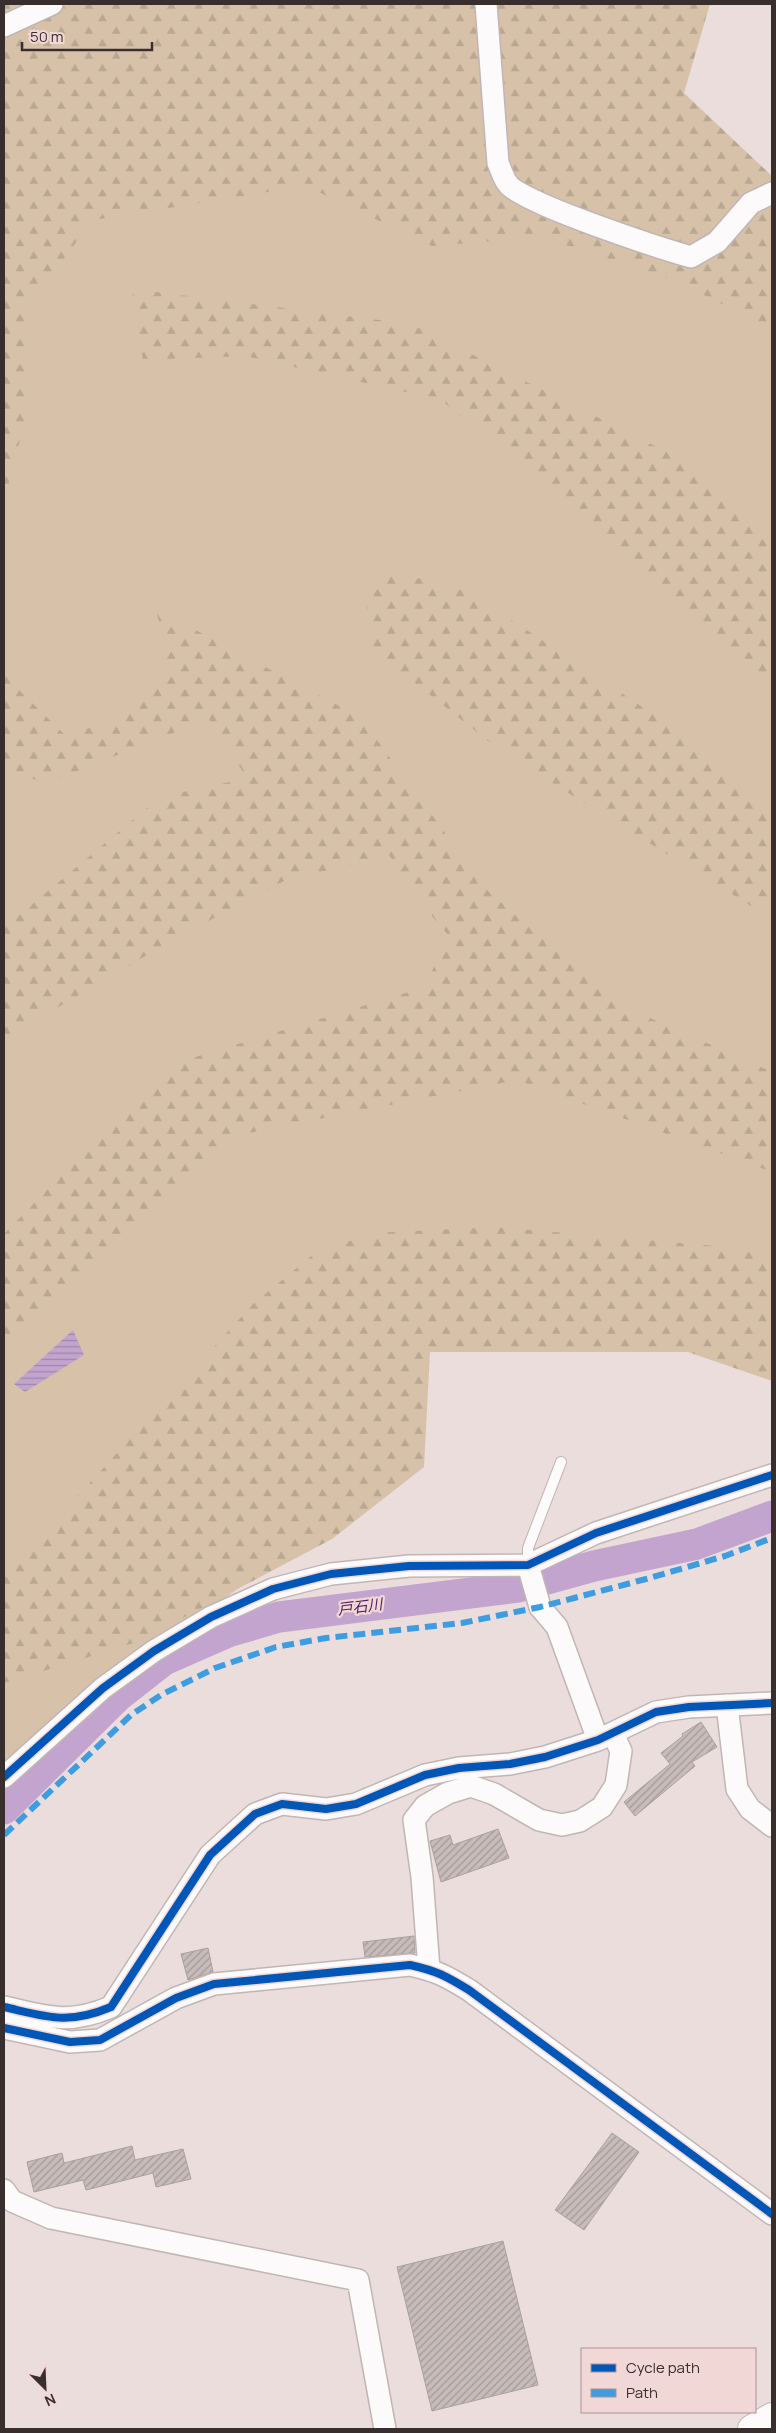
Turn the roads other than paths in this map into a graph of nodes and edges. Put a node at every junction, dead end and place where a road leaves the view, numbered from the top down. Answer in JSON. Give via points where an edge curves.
{"nodes":[{"id":1,"x":52,"y":4,"type":"edge"},
{"id":2,"x":486,"y":4,"type":"edge"},
{"id":3,"x":4,"y":26,"type":"edge"},
{"id":4,"x":772,"y":193,"type":"edge"},
{"id":5,"x":561,"y":1462,"type":"dead end"},
{"id":6,"x":772,"y":1475,"type":"edge"},
{"id":7,"x":528,"y":1565,"type":"junction"},
{"id":8,"x":772,"y":1703,"type":"edge"},
{"id":9,"x":727,"y":1705,"type":"junction"},
{"id":10,"x":605,"y":1737,"type":"junction"},
{"id":11,"x":4,"y":1776,"type":"edge"},
{"id":12,"x":772,"y":1826,"type":"edge"},
{"id":13,"x":429,"y":1969,"type":"junction"},
{"id":14,"x":4,"y":2008,"type":"edge"},
{"id":15,"x":4,"y":2028,"type":"edge"},
{"id":16,"x":4,"y":2190,"type":"edge"},
{"id":17,"x":772,"y":2214,"type":"edge"},
{"id":18,"x":772,"y":2417,"type":"edge"},
{"id":19,"x":385,"y":2429,"type":"edge"},
{"id":20,"x":752,"y":2429,"type":"edge"}],
"edges":[{"from":1,"to":3,"type":"street"},
{"from":2,"to":4,"type":"street","via":[[498,163],[508,185],[535,200],[651,246],[691,257],[717,242],[751,203]]},
{"from":5,"to":7,"type":"lane","via":[[528,1548]]},
{"from":6,"to":7,"type":"street","via":[[596,1533]]},
{"from":7,"to":10,"type":"street","via":[[540,1607],[557,1627]]},
{"from":7,"to":11,"type":"street","via":[[409,1566],[331,1574],[273,1589],[211,1617],[154,1651],[103,1688]]},
{"from":8,"to":9,"type":"street"},
{"from":9,"to":10,"type":"street","via":[[656,1712]]},
{"from":9,"to":12,"type":"street","via":[[737,1789],[750,1809]]},
{"from":10,"to":13,"type":"street","via":[[621,1751],[616,1785],[602,1808],[580,1822],[562,1825],[539,1820],[494,1794],[471,1786],[448,1793],[425,1806],[414,1820]]},
{"from":10,"to":14,"type":"street","via":[[510,1764],[459,1768],[425,1775],[356,1804],[326,1809],[282,1804],[255,1814],[210,1855],[112,2008],[88,2017],[57,2019]]},
{"from":13,"to":15,"type":"street","via":[[410,1965],[214,1984],[176,1998],[100,2040],[70,2042]]},
{"from":13,"to":17,"type":"street","via":[[469,1990]]},
{"from":16,"to":19,"type":"street","via":[[12,2201],[51,2218],[358,2280]]},
{"from":18,"to":20,"type":"main road"}]}
